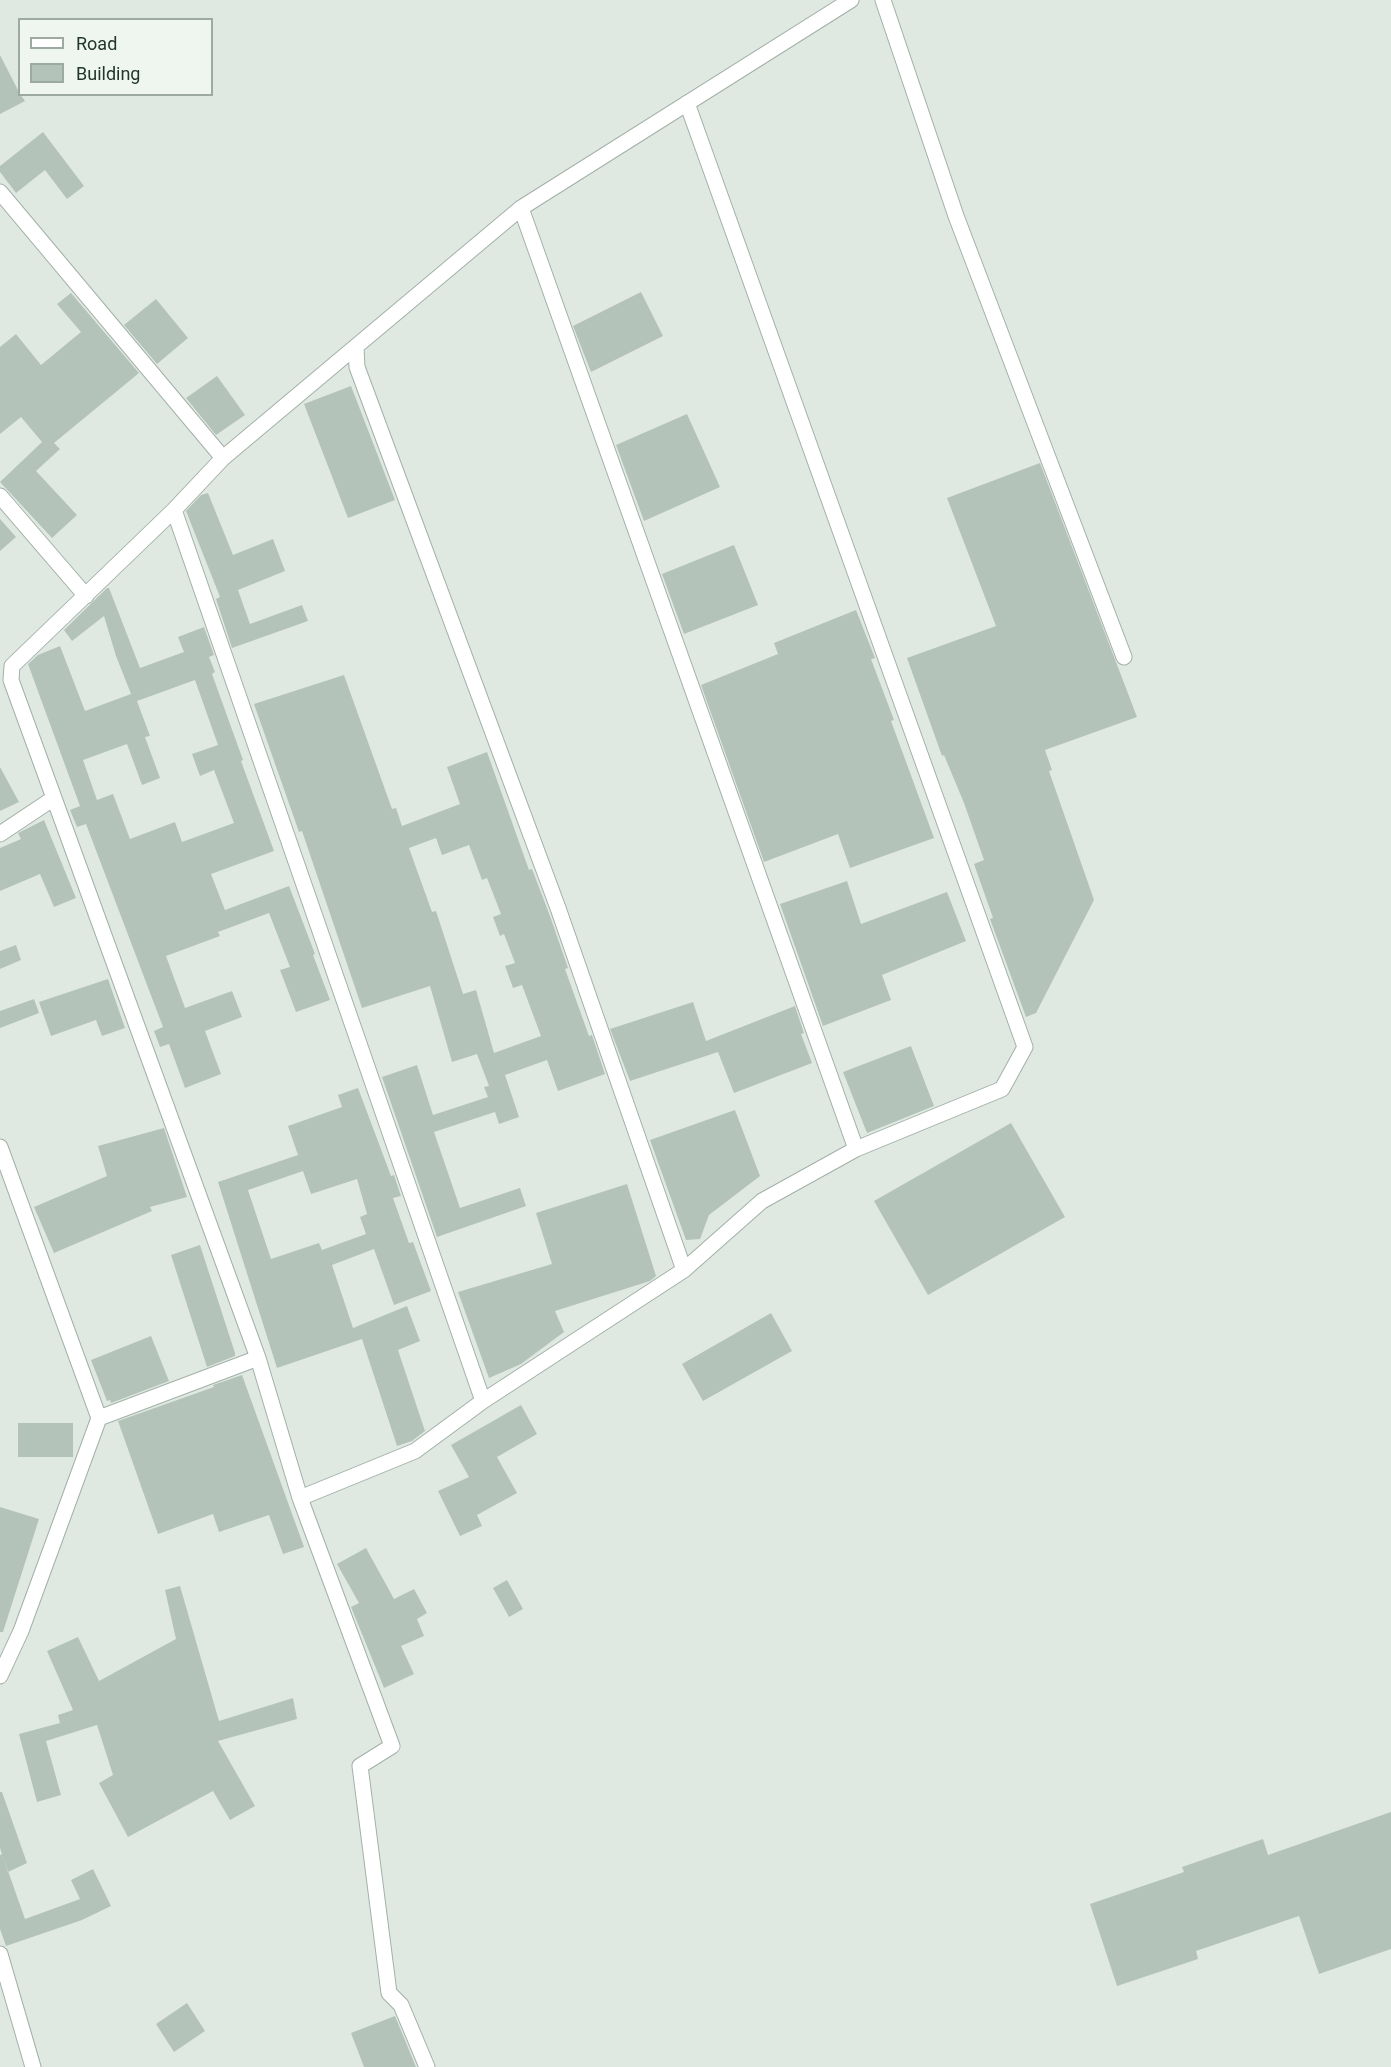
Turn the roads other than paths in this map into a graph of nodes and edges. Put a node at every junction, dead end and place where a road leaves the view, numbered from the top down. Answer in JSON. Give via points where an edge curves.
{"nodes":[{"id":1,"x":851,"y":0,"type":"edge"},
{"id":2,"x":883,"y":0,"type":"edge"},
{"id":3,"x":687,"y":103,"type":"junction"},
{"id":4,"x":0,"y":192,"type":"edge"},
{"id":5,"x":521,"y":208,"type":"junction"},
{"id":6,"x":356,"y":348,"type":"junction"},
{"id":7,"x":223,"y":458,"type":"junction"},
{"id":8,"x":0,"y":496,"type":"edge"},
{"id":9,"x":174,"y":510,"type":"junction"},
{"id":10,"x":86,"y":596,"type":"junction"},
{"id":11,"x":1124,"y":657,"type":"dead end"},
{"id":12,"x":5,"y":684,"type":"edge"},
{"id":13,"x":54,"y":798,"type":"junction"},
{"id":14,"x":0,"y":834,"type":"edge"},
{"id":15,"x":0,"y":1146,"type":"edge"},
{"id":16,"x":856,"y":1149,"type":"junction"},
{"id":17,"x":684,"y":1270,"type":"junction"},
{"id":18,"x":258,"y":1358,"type":"junction"},
{"id":19,"x":483,"y":1401,"type":"junction"},
{"id":20,"x":99,"y":1418,"type":"junction"},
{"id":21,"x":300,"y":1498,"type":"junction"},
{"id":22,"x":0,"y":1676,"type":"edge"},
{"id":23,"x":0,"y":1954,"type":"edge"},
{"id":24,"x":33,"y":2067,"type":"edge"},
{"id":25,"x":427,"y":2067,"type":"edge"}],
"edges":[{"from":1,"to":3,"type":"street"},
{"from":2,"to":11,"type":"street","via":[[956,216]]},
{"from":3,"to":5,"type":"street"},
{"from":3,"to":16,"type":"street","via":[[1024,1047],[1002,1089]]},
{"from":4,"to":7,"type":"street"},
{"from":5,"to":6,"type":"street"},
{"from":5,"to":16,"type":"street"},
{"from":6,"to":7,"type":"street"},
{"from":6,"to":17,"type":"street","via":[[357,367],[558,908]]},
{"from":7,"to":9,"type":"street"},
{"from":8,"to":10,"type":"street"},
{"from":9,"to":10,"type":"street"},
{"from":9,"to":19,"type":"street"},
{"from":10,"to":12,"type":"street","via":[[12,666]]},
{"from":12,"to":13,"type":"street"},
{"from":13,"to":14,"type":"street"},
{"from":13,"to":18,"type":"street"},
{"from":15,"to":20,"type":"street"},
{"from":16,"to":17,"type":"street","via":[[762,1201]]},
{"from":17,"to":19,"type":"street"},
{"from":18,"to":20,"type":"street"},
{"from":18,"to":21,"type":"street"},
{"from":19,"to":21,"type":"street","via":[[415,1451]]},
{"from":20,"to":22,"type":"street","via":[[21,1631]]},
{"from":21,"to":25,"type":"street","via":[[392,1746],[360,1766],[388,1993],[401,2005]]},
{"from":23,"to":24,"type":"street"}]}
